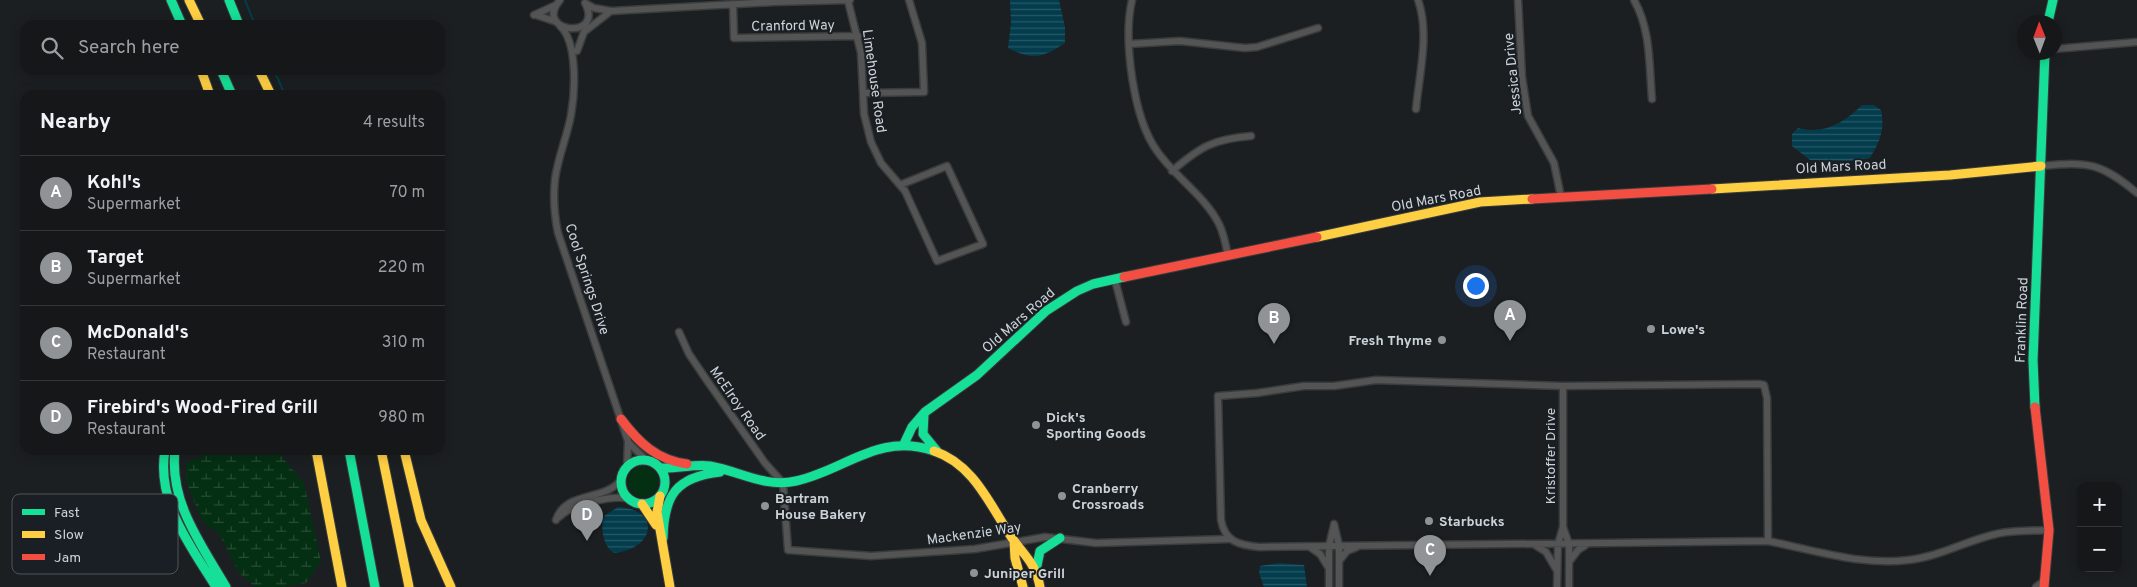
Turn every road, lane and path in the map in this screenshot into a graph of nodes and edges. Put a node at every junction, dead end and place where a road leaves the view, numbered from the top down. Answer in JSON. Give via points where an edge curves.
{"nodes":[{"id":1,"x":171,"y":0,"type":"edge"},
{"id":2,"x":189,"y":0,"type":"edge"},
{"id":3,"x":229,"y":0,"type":"edge"},
{"id":4,"x":849,"y":0,"type":"edge"},
{"id":5,"x":909,"y":0,"type":"edge"},
{"id":6,"x":1132,"y":0,"type":"edge"},
{"id":7,"x":1418,"y":0,"type":"edge"},
{"id":8,"x":1518,"y":0,"type":"edge"},
{"id":9,"x":1634,"y":0,"type":"edge"},
{"id":10,"x":2053,"y":0,"type":"edge"},
{"id":11,"x":559,"y":1,"type":"edge"},
{"id":12,"x":774,"y":1,"type":"edge"},
{"id":13,"x":584,"y":2,"type":"edge"},
{"id":14,"x":710,"y":3,"type":"edge"},
{"id":15,"x":732,"y":4,"type":"junction"},
{"id":16,"x":610,"y":11,"type":"junction"},
{"id":17,"x":2050,"y":15,"type":"edge"},
{"id":18,"x":180,"y":20,"type":"edge"},
{"id":19,"x":199,"y":20,"type":"edge"},
{"id":20,"x":237,"y":20,"type":"edge"},
{"id":21,"x":558,"y":24,"type":"junction"},
{"id":22,"x":582,"y":26,"type":"junction"},
{"id":23,"x":1318,"y":28,"type":"dead end"},
{"id":24,"x":858,"y":36,"type":"junction"},
{"id":25,"x":2137,"y":42,"type":"edge"},
{"id":26,"x":1129,"y":44,"type":"junction"},
{"id":27,"x":2062,"y":48,"type":"edge"},
{"id":28,"x":577,"y":51,"type":"junction"},
{"id":29,"x":2045,"y":60,"type":"edge"},
{"id":30,"x":573,"y":61,"type":"junction"},
{"id":31,"x":202,"y":75,"type":"edge"},
{"id":32,"x":224,"y":75,"type":"edge"},
{"id":33,"x":260,"y":75,"type":"edge"},
{"id":34,"x":208,"y":90,"type":"edge"},
{"id":35,"x":230,"y":90,"type":"edge"},
{"id":36,"x":267,"y":90,"type":"edge"},
{"id":37,"x":863,"y":93,"type":"junction"},
{"id":38,"x":1652,"y":99,"type":"dead end"},
{"id":39,"x":1416,"y":109,"type":"dead end"},
{"id":40,"x":1251,"y":136,"type":"dead end"},
{"id":41,"x":2042,"y":166,"type":"junction"},
{"id":42,"x":1172,"y":171,"type":"junction"},
{"id":43,"x":900,"y":185,"type":"junction"},
{"id":44,"x":2137,"y":193,"type":"edge"},
{"id":45,"x":1561,"y":197,"type":"junction"},
{"id":46,"x":1228,"y":256,"type":"junction"},
{"id":47,"x":1115,"y":280,"type":"junction"},
{"id":48,"x":1126,"y":322,"type":"dead end"},
{"id":49,"x":679,"y":332,"type":"dead end"},
{"id":50,"x":1563,"y":386,"type":"junction"},
{"id":51,"x":925,"y":412,"type":"junction"},
{"id":52,"x":621,"y":419,"type":"junction"},
{"id":53,"x":628,"y":441,"type":"junction"},
{"id":54,"x":904,"y":444,"type":"junction"},
{"id":55,"x":939,"y":453,"type":"junction"},
{"id":56,"x":164,"y":455,"type":"edge"},
{"id":57,"x":174,"y":455,"type":"edge"},
{"id":58,"x":310,"y":455,"type":"edge"},
{"id":59,"x":317,"y":455,"type":"edge"},
{"id":60,"x":350,"y":455,"type":"edge"},
{"id":61,"x":382,"y":455,"type":"edge"},
{"id":62,"x":405,"y":455,"type":"edge"},
{"id":63,"x":646,"y":460,"type":"junction"},
{"id":64,"x":627,"y":467,"type":"junction"},
{"id":65,"x":660,"y":468,"type":"junction"},
{"id":66,"x":725,"y":470,"type":"junction"},
{"id":67,"x":621,"y":480,"type":"junction"},
{"id":68,"x":783,"y":484,"type":"junction"},
{"id":69,"x":665,"y":485,"type":"junction"},
{"id":70,"x":164,"y":494,"type":"edge"},
{"id":71,"x":177,"y":494,"type":"edge"},
{"id":72,"x":660,"y":496,"type":"junction"},
{"id":73,"x":178,"y":498,"type":"edge"},
{"id":74,"x":630,"y":499,"type":"junction"},
{"id":75,"x":642,"y":504,"type":"junction"},
{"id":76,"x":178,"y":520,"type":"edge"},
{"id":77,"x":1563,"y":527,"type":"junction"},
{"id":78,"x":2049,"y":530,"type":"junction"},
{"id":79,"x":663,"y":538,"type":"junction"},
{"id":80,"x":1060,"y":538,"type":"junction"},
{"id":81,"x":1229,"y":539,"type":"junction"},
{"id":82,"x":334,"y":540,"type":"junction"},
{"id":83,"x":1014,"y":541,"type":"junction"},
{"id":84,"x":1768,"y":541,"type":"junction"},
{"id":85,"x":1532,"y":544,"type":"junction"},
{"id":86,"x":1558,"y":544,"type":"junction"},
{"id":87,"x":1569,"y":544,"type":"junction"},
{"id":88,"x":1590,"y":544,"type":"junction"},
{"id":89,"x":1361,"y":545,"type":"junction"},
{"id":90,"x":1306,"y":546,"type":"junction"},
{"id":91,"x":1329,"y":546,"type":"junction"},
{"id":92,"x":1339,"y":546,"type":"junction"},
{"id":93,"x":1339,"y":561,"type":"junction"},
{"id":94,"x":1569,"y":563,"type":"junction"},
{"id":95,"x":1329,"y":570,"type":"junction"},
{"id":96,"x":1036,"y":571,"type":"junction"},
{"id":97,"x":1557,"y":572,"type":"junction"},
{"id":98,"x":2044,"y":583,"type":"edge"},
{"id":99,"x":216,"y":587,"type":"edge"},
{"id":100,"x":226,"y":587,"type":"edge"},
{"id":101,"x":342,"y":587,"type":"edge"},
{"id":102,"x":376,"y":587,"type":"edge"},
{"id":103,"x":409,"y":587,"type":"edge"},
{"id":104,"x":451,"y":587,"type":"edge"},
{"id":105,"x":670,"y":587,"type":"edge"},
{"id":106,"x":1023,"y":587,"type":"edge"},
{"id":107,"x":1040,"y":587,"type":"edge"},
{"id":108,"x":1330,"y":587,"type":"edge"},
{"id":109,"x":1339,"y":587,"type":"edge"},
{"id":110,"x":1557,"y":587,"type":"edge"},
{"id":111,"x":1569,"y":587,"type":"edge"},
{"id":112,"x":2036,"y":587,"type":"edge"}],
"edges":[{"from":1,"to":18,"type":"main road"},
{"from":2,"to":19,"type":"main road"},
{"from":3,"to":20,"type":"main road"},
{"from":4,"to":12,"type":"street"},
{"from":4,"to":24,"type":"street","name":"Limehouse Road"},
{"from":5,"to":37,"type":"street","via":[[922,43],[924,92]]},
{"from":6,"to":26,"type":"street"},
{"from":7,"to":39,"type":"street","via":[[1422,34]]},
{"from":8,"to":45,"type":"street","name":"Jessica Drive","via":[[1522,77],[1528,116],[1554,163]]},
{"from":9,"to":38,"type":"street","via":[[1648,36]]},
{"from":10,"to":17,"type":"main road"},
{"from":11,"to":21,"type":"street","via":[[554,14]]},
{"from":11,"to":21,"type":"street","via":[[534,15]]},
{"from":12,"to":15,"type":"street"},
{"from":13,"to":16,"type":"street"},
{"from":13,"to":22,"type":"street","name":"Cool Springs Drive","via":[[588,13]]},
{"from":14,"to":15,"type":"street"},
{"from":14,"to":16,"type":"street"},
{"from":15,"to":24,"type":"street","name":"Cranford Way","via":[[734,38]]},
{"from":16,"to":28,"type":"street","via":[[584,32]]},
{"from":21,"to":22,"type":"street","via":[[571,30]]},
{"from":21,"to":30,"type":"street","name":"Cool Springs Drive","via":[[568,36]]},
{"from":22,"to":28,"type":"street","name":"Cool Springs Drive","via":[[577,36]]},
{"from":23,"to":26,"type":"street","via":[[1251,47],[1233,48],[1180,41]]},
{"from":24,"to":37,"type":"street","name":"Limehouse Road"},
{"from":25,"to":27,"type":"street"},
{"from":26,"to":42,"type":"street","via":[[1138,110],[1156,150]]},
{"from":28,"to":30,"type":"street","name":"Cool Springs Drive"},
{"from":29,"to":41,"type":"main road","name":"Franklin Road"},
{"from":30,"to":52,"type":"street","name":"Cool Springs Drive","via":[[571,115],[555,176],[554,214]]},
{"from":31,"to":34,"type":"main road"},
{"from":32,"to":35,"type":"main road"},
{"from":33,"to":36,"type":"main road"},
{"from":37,"to":43,"type":"street","name":"Limehouse Road","via":[[865,124],[871,142],[881,163]]},
{"from":40,"to":42,"type":"street","via":[[1230,137],[1197,150]]},
{"from":41,"to":44,"type":"street","via":[[2070,163],[2098,166]]},
{"from":41,"to":45,"type":"main road","name":"Old Mars Road","via":[[1950,175]]},
{"from":41,"to":78,"type":"main road","name":"Franklin Road","via":[[2033,384]]},
{"from":42,"to":46,"type":"street","via":[[1212,212]]},
{"from":43,"to":43,"type":"street","name":"Limehouse Road","via":[[937,261],[983,244],[947,166]]},
{"from":45,"to":46,"type":"main road","name":"Old Mars Road","via":[[1461,205]]},
{"from":46,"to":47,"type":"main road","name":"Old Mars Road"},
{"from":47,"to":48,"type":"street"},
{"from":47,"to":51,"type":"main road","name":"Old Mars Road","via":[[1068,295],[975,376]]},
{"from":49,"to":68,"type":"street","name":"McElroy Road","via":[[708,382]]},
{"from":50,"to":77,"type":"street","name":"Kristoffer Drive"},
{"from":50,"to":81,"type":"street","via":[[1376,380],[1218,396],[1221,520]]},
{"from":50,"to":84,"type":"street","via":[[1746,382],[1764,385],[1767,398]]},
{"from":51,"to":54,"type":"main road","name":"Old Mars Road","via":[[907,434]]},
{"from":51,"to":55,"type":"main road","via":[[923,434]]},
{"from":52,"to":53,"type":"street","name":"Cool Springs Drive"},
{"from":52,"to":66,"type":"main road","via":[[640,443],[655,455],[680,464],[708,464]]},
{"from":53,"to":63,"type":"street","name":"Cool Springs Drive"},
{"from":53,"to":64,"type":"street","name":"Cool Springs Drive"},
{"from":54,"to":55,"type":"main road"},
{"from":54,"to":68,"type":"main road","via":[[861,454],[807,478]]},
{"from":55,"to":83,"type":"main road","via":[[964,468]]},
{"from":56,"to":70,"type":"main road"},
{"from":57,"to":71,"type":"main road","via":[[172,472]]},
{"from":58,"to":82,"type":"main road"},
{"from":59,"to":82,"type":"main road"},
{"from":60,"to":102,"type":"main road"},
{"from":61,"to":103,"type":"main road"},
{"from":62,"to":104,"type":"main road","via":[[421,520]]},
{"from":63,"to":64,"type":"main road","via":[[636,461]]},
{"from":63,"to":65,"type":"main road"},
{"from":64,"to":67,"type":"main road"},
{"from":65,"to":66,"type":"main road","via":[[708,466]]},
{"from":65,"to":69,"type":"main road"},
{"from":66,"to":68,"type":"main road"},
{"from":66,"to":69,"type":"main road","via":[[686,470],[676,474]]},
{"from":66,"to":79,"type":"main road","via":[[695,476],[678,486],[666,503]]},
{"from":67,"to":74,"type":"main road","via":[[623,491]]},
{"from":67,"to":74,"type":"street","via":[[609,490],[563,507],[556,520],[569,510],[609,497]]},
{"from":68,"to":83,"type":"street","name":"Mackenzie Way","via":[[788,550],[871,556],[975,549]]},
{"from":69,"to":72,"type":"main road"},
{"from":72,"to":75,"type":"main road"},
{"from":72,"to":79,"type":"main road","via":[[656,512]]},
{"from":73,"to":100,"type":"main road"},
{"from":74,"to":75,"type":"main road"},
{"from":75,"to":79,"type":"main road"},
{"from":76,"to":99,"type":"main road"},
{"from":77,"to":86,"type":"street","name":"Kristoffer Drive"},
{"from":77,"to":87,"type":"street","name":"Kristoffer Drive"},
{"from":78,"to":84,"type":"street","name":"Mackenzie Way","via":[[1997,533],[1942,554],[1884,562]]},
{"from":78,"to":98,"type":"main road","name":"Franklin Road"},
{"from":79,"to":105,"type":"main road"},
{"from":80,"to":81,"type":"street","name":"Mackenzie Way","via":[[1102,544]]},
{"from":80,"to":83,"type":"street","name":"Mackenzie Way"},
{"from":80,"to":96,"type":"main road","via":[[1040,551]]},
{"from":81,"to":90,"type":"street","name":"Mackenzie Way","via":[[1251,546]]},
{"from":82,"to":101,"type":"main road"},
{"from":83,"to":96,"type":"main road","via":[[1026,550]]},
{"from":83,"to":106,"type":"main road"},
{"from":84,"to":88,"type":"street","name":"Mackenzie Way"},
{"from":85,"to":86,"type":"street","name":"Mackenzie Way"},
{"from":85,"to":89,"type":"street","name":"Mackenzie Way"},
{"from":85,"to":97,"type":"street","via":[[1546,552]]},
{"from":86,"to":87,"type":"street","name":"Mackenzie Way"},
{"from":86,"to":97,"type":"street","name":"Kristoffer Drive"},
{"from":87,"to":88,"type":"street","name":"Mackenzie Way"},
{"from":87,"to":94,"type":"street","name":"Kristoffer Drive"},
{"from":88,"to":94,"type":"street","via":[[1578,550]]},
{"from":89,"to":92,"type":"street","name":"Mackenzie Way"},
{"from":89,"to":93,"type":"street","via":[[1347,551]]},
{"from":90,"to":91,"type":"street","name":"Mackenzie Way"},
{"from":90,"to":95,"type":"street","via":[[1320,554]]},
{"from":91,"to":92,"type":"street","name":"Mackenzie Way"},
{"from":91,"to":92,"type":"street","via":[[1334,524]]},
{"from":91,"to":95,"type":"street"},
{"from":92,"to":93,"type":"street"},
{"from":93,"to":109,"type":"street"},
{"from":94,"to":111,"type":"street","name":"Kristoffer Drive"},
{"from":95,"to":108,"type":"street"},
{"from":96,"to":107,"type":"main road"},
{"from":97,"to":110,"type":"street","name":"Kristoffer Drive"},
{"from":98,"to":112,"type":"street"}]}
